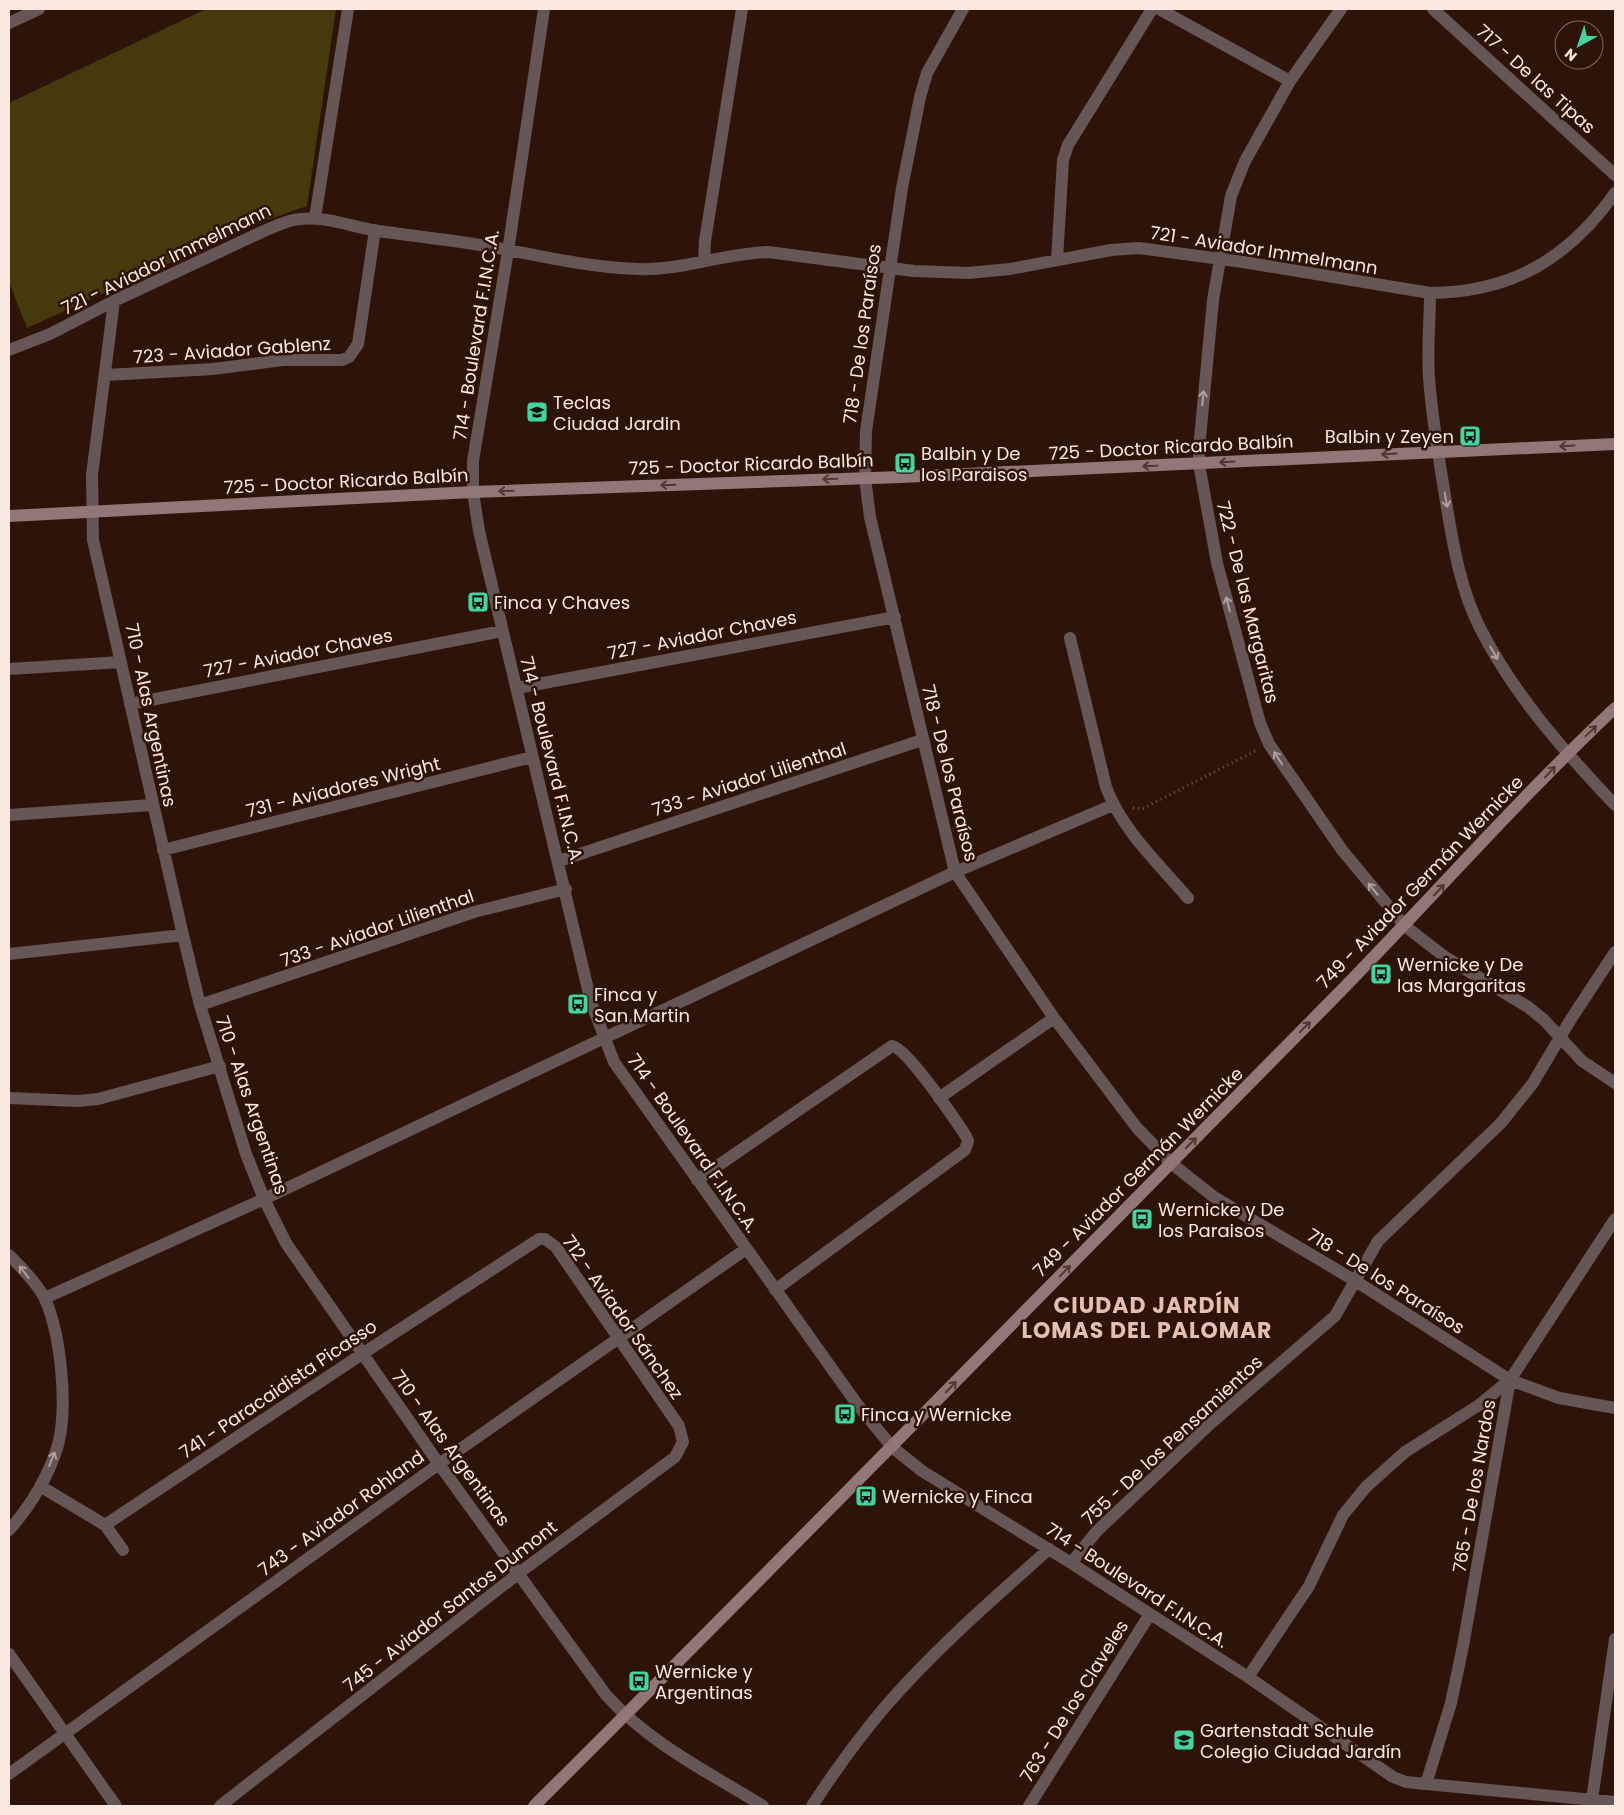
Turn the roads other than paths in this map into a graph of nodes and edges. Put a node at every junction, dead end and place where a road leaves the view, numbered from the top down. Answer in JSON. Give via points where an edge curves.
{"nodes":[{"id":1,"x":40,"y":9,"type":"edge"},
{"id":2,"x":348,"y":9,"type":"edge"},
{"id":3,"x":544,"y":9,"type":"edge"},
{"id":4,"x":742,"y":9,"type":"edge"},
{"id":5,"x":963,"y":9,"type":"edge"},
{"id":6,"x":1152,"y":9,"type":"edge"},
{"id":7,"x":1158,"y":9,"type":"edge"},
{"id":8,"x":1341,"y":9,"type":"edge"},
{"id":9,"x":1433,"y":9,"type":"edge"},
{"id":10,"x":9,"y":24,"type":"edge"},
{"id":11,"x":1290,"y":81,"type":"junction"},
{"id":12,"x":1615,"y":174,"type":"edge"},
{"id":13,"x":1615,"y":193,"type":"edge"},
{"id":14,"x":315,"y":218,"type":"junction"},
{"id":15,"x":375,"y":230,"type":"junction"},
{"id":16,"x":508,"y":251,"type":"junction"},
{"id":17,"x":1220,"y":258,"type":"junction"},
{"id":18,"x":1057,"y":260,"type":"junction"},
{"id":19,"x":704,"y":261,"type":"junction"},
{"id":20,"x":890,"y":268,"type":"junction"},
{"id":21,"x":1430,"y":293,"type":"junction"},
{"id":22,"x":114,"y":301,"type":"junction"},
{"id":23,"x":9,"y":350,"type":"edge"},
{"id":24,"x":106,"y":375,"type":"junction"},
{"id":25,"x":1615,"y":444,"type":"edge"},
{"id":26,"x":1438,"y":452,"type":"junction"},
{"id":27,"x":1199,"y":464,"type":"junction"},
{"id":28,"x":865,"y":478,"type":"junction"},
{"id":29,"x":473,"y":492,"type":"junction"},
{"id":30,"x":91,"y":512,"type":"junction"},
{"id":31,"x":9,"y":516,"type":"edge"},
{"id":32,"x":894,"y":617,"type":"junction"},
{"id":33,"x":502,"y":631,"type":"junction"},
{"id":34,"x":1070,"y":638,"type":"dead end"},
{"id":35,"x":121,"y":662,"type":"junction"},
{"id":36,"x":9,"y":669,"type":"edge"},
{"id":37,"x":517,"y":688,"type":"junction"},
{"id":38,"x":130,"y":704,"type":"junction"},
{"id":39,"x":1615,"y":708,"type":"edge"},
{"id":40,"x":922,"y":740,"type":"junction"},
{"id":41,"x":1566,"y":754,"type":"junction"},
{"id":42,"x":532,"y":757,"type":"junction"},
{"id":43,"x":152,"y":805,"type":"junction"},
{"id":44,"x":1113,"y":805,"type":"junction"},
{"id":45,"x":1615,"y":805,"type":"edge"},
{"id":46,"x":9,"y":814,"type":"edge"},
{"id":47,"x":163,"y":850,"type":"junction"},
{"id":48,"x":558,"y":861,"type":"junction"},
{"id":49,"x":955,"y":872,"type":"junction"},
{"id":50,"x":566,"y":889,"type":"junction"},
{"id":51,"x":1188,"y":898,"type":"dead end"},
{"id":52,"x":1405,"y":926,"type":"junction"},
{"id":53,"x":183,"y":935,"type":"junction"},
{"id":54,"x":1615,"y":952,"type":"edge"},
{"id":55,"x":9,"y":954,"type":"edge"},
{"id":56,"x":200,"y":1005,"type":"junction"},
{"id":57,"x":1054,"y":1018,"type":"junction"},
{"id":58,"x":1560,"y":1037,"type":"junction"},
{"id":59,"x":605,"y":1038,"type":"junction"},
{"id":60,"x":220,"y":1066,"type":"junction"},
{"id":61,"x":1615,"y":1083,"type":"edge"},
{"id":62,"x":9,"y":1098,"type":"edge"},
{"id":63,"x":940,"y":1098,"type":"junction"},
{"id":64,"x":1170,"y":1163,"type":"junction"},
{"id":65,"x":697,"y":1180,"type":"junction"},
{"id":66,"x":264,"y":1199,"type":"junction"},
{"id":67,"x":1615,"y":1219,"type":"edge"},
{"id":68,"x":534,"y":1242,"type":"joint"},
{"id":69,"x":746,"y":1249,"type":"junction"},
{"id":70,"x":9,"y":1255,"type":"edge"},
{"id":71,"x":1354,"y":1280,"type":"junction"},
{"id":72,"x":775,"y":1290,"type":"junction"},
{"id":73,"x":45,"y":1298,"type":"junction"},
{"id":74,"x":618,"y":1337,"type":"junction"},
{"id":75,"x":362,"y":1354,"type":"junction"},
{"id":76,"x":1510,"y":1380,"type":"junction"},
{"id":77,"x":1615,"y":1408,"type":"edge"},
{"id":78,"x":679,"y":1426,"type":"joint"},
{"id":79,"x":892,"y":1447,"type":"junction"},
{"id":80,"x":440,"y":1464,"type":"junction"},
{"id":81,"x":40,"y":1486,"type":"junction"},
{"id":82,"x":105,"y":1525,"type":"junction"},
{"id":83,"x":9,"y":1530,"type":"edge"},
{"id":84,"x":1049,"y":1549,"type":"junction"},
{"id":85,"x":122,"y":1550,"type":"dead end"},
{"id":86,"x":1072,"y":1563,"type":"junction"},
{"id":87,"x":519,"y":1573,"type":"junction"},
{"id":88,"x":1150,"y":1614,"type":"junction"},
{"id":89,"x":1615,"y":1639,"type":"edge"},
{"id":90,"x":9,"y":1654,"type":"edge"},
{"id":91,"x":1248,"y":1677,"type":"junction"},
{"id":92,"x":625,"y":1716,"type":"junction"},
{"id":93,"x":65,"y":1734,"type":"junction"},
{"id":94,"x":9,"y":1774,"type":"edge"},
{"id":95,"x":1426,"y":1784,"type":"junction"},
{"id":96,"x":1592,"y":1800,"type":"junction"},
{"id":97,"x":1615,"y":1802,"type":"edge"},
{"id":98,"x":116,"y":1806,"type":"edge"},
{"id":99,"x":220,"y":1806,"type":"edge"},
{"id":100,"x":534,"y":1806,"type":"edge"},
{"id":101,"x":763,"y":1806,"type":"edge"},
{"id":102,"x":812,"y":1806,"type":"edge"},
{"id":103,"x":1029,"y":1806,"type":"edge"}],
"edges":[{"from":1,"to":10,"type":"street"},
{"from":2,"to":14,"type":"street"},
{"from":3,"to":16,"type":"street","name":"714 - Boulevard F.I.N.C.A."},
{"from":4,"to":19,"type":"street"},
{"from":5,"to":20,"type":"street","name":"718 - De los Paraísos","via":[[927,73],[920,97]]},
{"from":6,"to":18,"type":"street","via":[[1068,145],[1063,160]]},
{"from":7,"to":11,"type":"street"},
{"from":8,"to":11,"type":"street","name":"722 - De las Margaritas"},
{"from":9,"to":12,"type":"street","name":"717 - De las Tipas"},
{"from":11,"to":17,"type":"street","name":"722 - De las Margaritas","via":[[1236,180]]},
{"from":13,"to":21,"type":"street","name":"721 - Aviador Immelmann","via":[[1573,242],[1536,268],[1483,288]]},
{"from":14,"to":15,"type":"street","name":"721 - Aviador Immelmann"},
{"from":14,"to":22,"type":"street","name":"721 - Aviador Immelmann","via":[[284,222]]},
{"from":15,"to":16,"type":"street","name":"721 - Aviador Immelmann"},
{"from":15,"to":24,"type":"street","name":"723 - Aviador Gablenz","via":[[358,344],[349,357],[334,361],[283,360]]},
{"from":16,"to":19,"type":"street","name":"721 - Aviador Immelmann","via":[[637,269]]},
{"from":16,"to":29,"type":"street","name":"714 - Boulevard F.I.N.C.A.","via":[[473,461]]},
{"from":17,"to":18,"type":"street","name":"721 - Aviador Immelmann","via":[[1139,248]]},
{"from":17,"to":21,"type":"street","name":"721 - Aviador Immelmann"},
{"from":27,"to":17,"type":"street","name":"722 - De las Margaritas","one_way":true,"via":[[1200,424]]},
{"from":18,"to":20,"type":"street","name":"721 - Aviador Immelmann","via":[[968,273]]},
{"from":19,"to":20,"type":"street","name":"721 - Aviador Immelmann","via":[[768,252]]},
{"from":20,"to":28,"type":"street","name":"718 - De los Paraísos","via":[[866,431]]},
{"from":21,"to":26,"type":"street","via":[[1428,375]]},
{"from":22,"to":23,"type":"street","name":"721 - Aviador Immelmann","via":[[50,334]]},
{"from":22,"to":24,"type":"street","name":"710 - Alas Argentinas"},
{"from":24,"to":30,"type":"street","name":"710 - Alas Argentinas","via":[[92,475]]},
{"from":25,"to":26,"type":"street","name":"725 - Doctor Ricardo Balbín","one_way":true},
{"from":26,"to":27,"type":"street","name":"725 - Doctor Ricardo Balbín","one_way":true},
{"from":26,"to":41,"type":"street","one_way":true,"via":[[1458,568],[1479,626],[1512,684]]},
{"from":27,"to":28,"type":"street","name":"725 - Doctor Ricardo Balbín","one_way":true},
{"from":52,"to":27,"type":"street","name":"722 - De las Margaritas","one_way":true,"via":[[1342,850],[1269,744],[1260,723],[1217,563]]},
{"from":28,"to":29,"type":"street","name":"725 - Doctor Ricardo Balbín","one_way":true},
{"from":28,"to":32,"type":"street","name":"718 - De los Paraísos","via":[[870,517]]},
{"from":29,"to":30,"type":"street","name":"725 - Doctor Ricardo Balbín"},
{"from":29,"to":33,"type":"street","name":"714 - Boulevard F.I.N.C.A."},
{"from":30,"to":31,"type":"street","name":"725 - Doctor Ricardo Balbín"},
{"from":30,"to":35,"type":"street","name":"710 - Alas Argentinas","via":[[93,540]]},
{"from":32,"to":37,"type":"street","name":"727 - Aviador Chaves"},
{"from":32,"to":40,"type":"street","name":"718 - De los Paraísos"},
{"from":33,"to":37,"type":"street","name":"714 - Boulevard F.I.N.C.A."},
{"from":33,"to":38,"type":"street","name":"727 - Aviador Chaves"},
{"from":34,"to":44,"type":"street"},
{"from":35,"to":36,"type":"street"},
{"from":35,"to":38,"type":"street","name":"710 - Alas Argentinas"},
{"from":37,"to":42,"type":"street","name":"714 - Boulevard F.I.N.C.A."},
{"from":38,"to":43,"type":"street","name":"710 - Alas Argentinas"},
{"from":41,"to":39,"type":"street","name":"749 - Aviador Germán Wernicke","one_way":true},
{"from":40,"to":48,"type":"street","name":"733 - Aviador Lilienthal"},
{"from":40,"to":49,"type":"street","name":"718 - De los Paraísos"},
{"from":41,"to":45,"type":"street"},
{"from":52,"to":41,"type":"street","name":"749 - Aviador Germán Wernicke","one_way":true},
{"from":42,"to":47,"type":"street","name":"731 - Aviadores Wright"},
{"from":42,"to":48,"type":"street","name":"714 - Boulevard F.I.N.C.A."},
{"from":43,"to":46,"type":"street"},
{"from":43,"to":47,"type":"street","name":"710 - Alas Argentinas"},
{"from":44,"to":49,"type":"street"},
{"from":44,"to":51,"type":"street","via":[[1125,824]]},
{"from":47,"to":53,"type":"street","name":"710 - Alas Argentinas"},
{"from":48,"to":50,"type":"street","name":"714 - Boulevard F.I.N.C.A."},
{"from":49,"to":57,"type":"street","name":"718 - De los Paraísos"},
{"from":49,"to":59,"type":"street"},
{"from":50,"to":56,"type":"street","name":"733 - Aviador Lilienthal","via":[[474,912]]},
{"from":50,"to":59,"type":"street","name":"714 - Boulevard F.I.N.C.A.","via":[[591,1002]]},
{"from":52,"to":58,"type":"street","name":"722 - De las Margaritas","via":[[1445,957],[1528,1007]]},
{"from":64,"to":52,"type":"street","name":"749 - Aviador Germán Wernicke","one_way":true},
{"from":53,"to":55,"type":"street"},
{"from":53,"to":56,"type":"street","name":"710 - Alas Argentinas"},
{"from":54,"to":58,"type":"street","name":"755 - De los Pensamientos"},
{"from":56,"to":60,"type":"street","name":"710 - Alas Argentinas"},
{"from":57,"to":63,"type":"street"},
{"from":57,"to":64,"type":"street","name":"718 - De los Paraísos","via":[[1137,1128]]},
{"from":58,"to":61,"type":"street","name":"722 - De las Margaritas","via":[[1582,1061]]},
{"from":58,"to":71,"type":"street","name":"755 - De los Pensamientos","via":[[1533,1083],[1501,1123],[1387,1230]]},
{"from":59,"to":65,"type":"street","name":"714 - Boulevard F.I.N.C.A.","via":[[614,1062]]},
{"from":59,"to":66,"type":"street"},
{"from":60,"to":62,"type":"street","via":[[98,1099]]},
{"from":60,"to":66,"type":"street","name":"710 - Alas Argentinas","via":[[246,1154]]},
{"from":63,"to":65,"type":"street","via":[[902,1051],[896,1046],[889,1048]]},
{"from":63,"to":72,"type":"street","via":[[966,1136],[967,1146],[962,1153]]},
{"from":64,"to":71,"type":"street","name":"718 - De los Paraísos","via":[[1214,1197]]},
{"from":79,"to":64,"type":"street","name":"749 - Aviador Germán Wernicke","one_way":true},
{"from":65,"to":69,"type":"street","name":"714 - Boulevard F.I.N.C.A."},
{"from":66,"to":73,"type":"street"},
{"from":66,"to":75,"type":"street","name":"710 - Alas Argentinas","via":[[286,1243]]},
{"from":67,"to":76,"type":"street","name":"765 - De los Nardos"},
{"from":68,"to":74,"type":"street","name":"712 - Aviador Sánchez","via":[[545,1239],[556,1246]]},
{"from":68,"to":75,"type":"street","name":"741 - Paracaidista Picasso"},
{"from":69,"to":72,"type":"street","name":"714 - Boulevard F.I.N.C.A."},
{"from":69,"to":74,"type":"street","name":"743 - Aviador Rohland"},
{"from":73,"to":70,"type":"street","one_way":true},
{"from":71,"to":76,"type":"street","name":"718 - De los Paraísos"},
{"from":71,"to":86,"type":"street","name":"755 - De los Pensamientos","via":[[1343,1304],[1323,1328],[1210,1424],[1097,1531]]},
{"from":72,"to":79,"type":"street","name":"714 - Boulevard F.I.N.C.A."},
{"from":81,"to":73,"type":"street","one_way":true,"via":[[58,1444],[63,1388]]},
{"from":74,"to":78,"type":"street","name":"712 - Aviador Sánchez"},
{"from":74,"to":80,"type":"street","name":"743 - Aviador Rohland"},
{"from":75,"to":80,"type":"street","name":"710 - Alas Argentinas"},
{"from":75,"to":82,"type":"street","name":"741 - Paracaidista Picasso"},
{"from":76,"to":77,"type":"street","name":"718 - De los Paraísos","via":[[1560,1398]]},
{"from":76,"to":91,"type":"street","via":[[1479,1405],[1405,1452],[1366,1487],[1343,1515],[1309,1586]]},
{"from":76,"to":95,"type":"street","name":"765 - De los Nardos","via":[[1463,1646],[1451,1703]]},
{"from":78,"to":87,"type":"street","name":"745 - Aviador Santos Dumont","via":[[683,1442],[675,1458]]},
{"from":79,"to":84,"type":"street","name":"714 - Boulevard F.I.N.C.A.","via":[[922,1471]]},
{"from":79,"to":92,"type":"street","name":"749 - Aviador Germán Wernicke"},
{"from":80,"to":87,"type":"street","name":"710 - Alas Argentinas"},
{"from":80,"to":93,"type":"street","name":"743 - Aviador Rohland"},
{"from":81,"to":82,"type":"street"},
{"from":81,"to":83,"type":"street"},
{"from":82,"to":85,"type":"street"},
{"from":84,"to":86,"type":"street","name":"714 - Boulevard F.I.N.C.A."},
{"from":84,"to":102,"type":"street","via":[[935,1653],[902,1688],[854,1745]]},
{"from":86,"to":88,"type":"street","name":"714 - Boulevard F.I.N.C.A."},
{"from":87,"to":92,"type":"street","name":"710 - Alas Argentinas","via":[[596,1682]]},
{"from":87,"to":99,"type":"street","name":"745 - Aviador Santos Dumont"},
{"from":88,"to":91,"type":"street","name":"714 - Boulevard F.I.N.C.A."},
{"from":88,"to":103,"type":"street","name":"763 - De los Claveles"},
{"from":89,"to":96,"type":"street"},
{"from":90,"to":93,"type":"street"},
{"from":91,"to":95,"type":"street","name":"714 - Boulevard F.I.N.C.A.","via":[[1378,1769],[1406,1782]]},
{"from":92,"to":100,"type":"street","name":"749 - Aviador Germán Wernicke"},
{"from":92,"to":101,"type":"street","name":"710 - Alas Argentinas","via":[[652,1738]]},
{"from":93,"to":94,"type":"street","name":"743 - Aviador Rohland"},
{"from":93,"to":98,"type":"street"},
{"from":95,"to":96,"type":"street","name":"714 - Boulevard F.I.N.C.A."},
{"from":96,"to":97,"type":"street","name":"714 - Boulevard F.I.N.C.A."}]}
